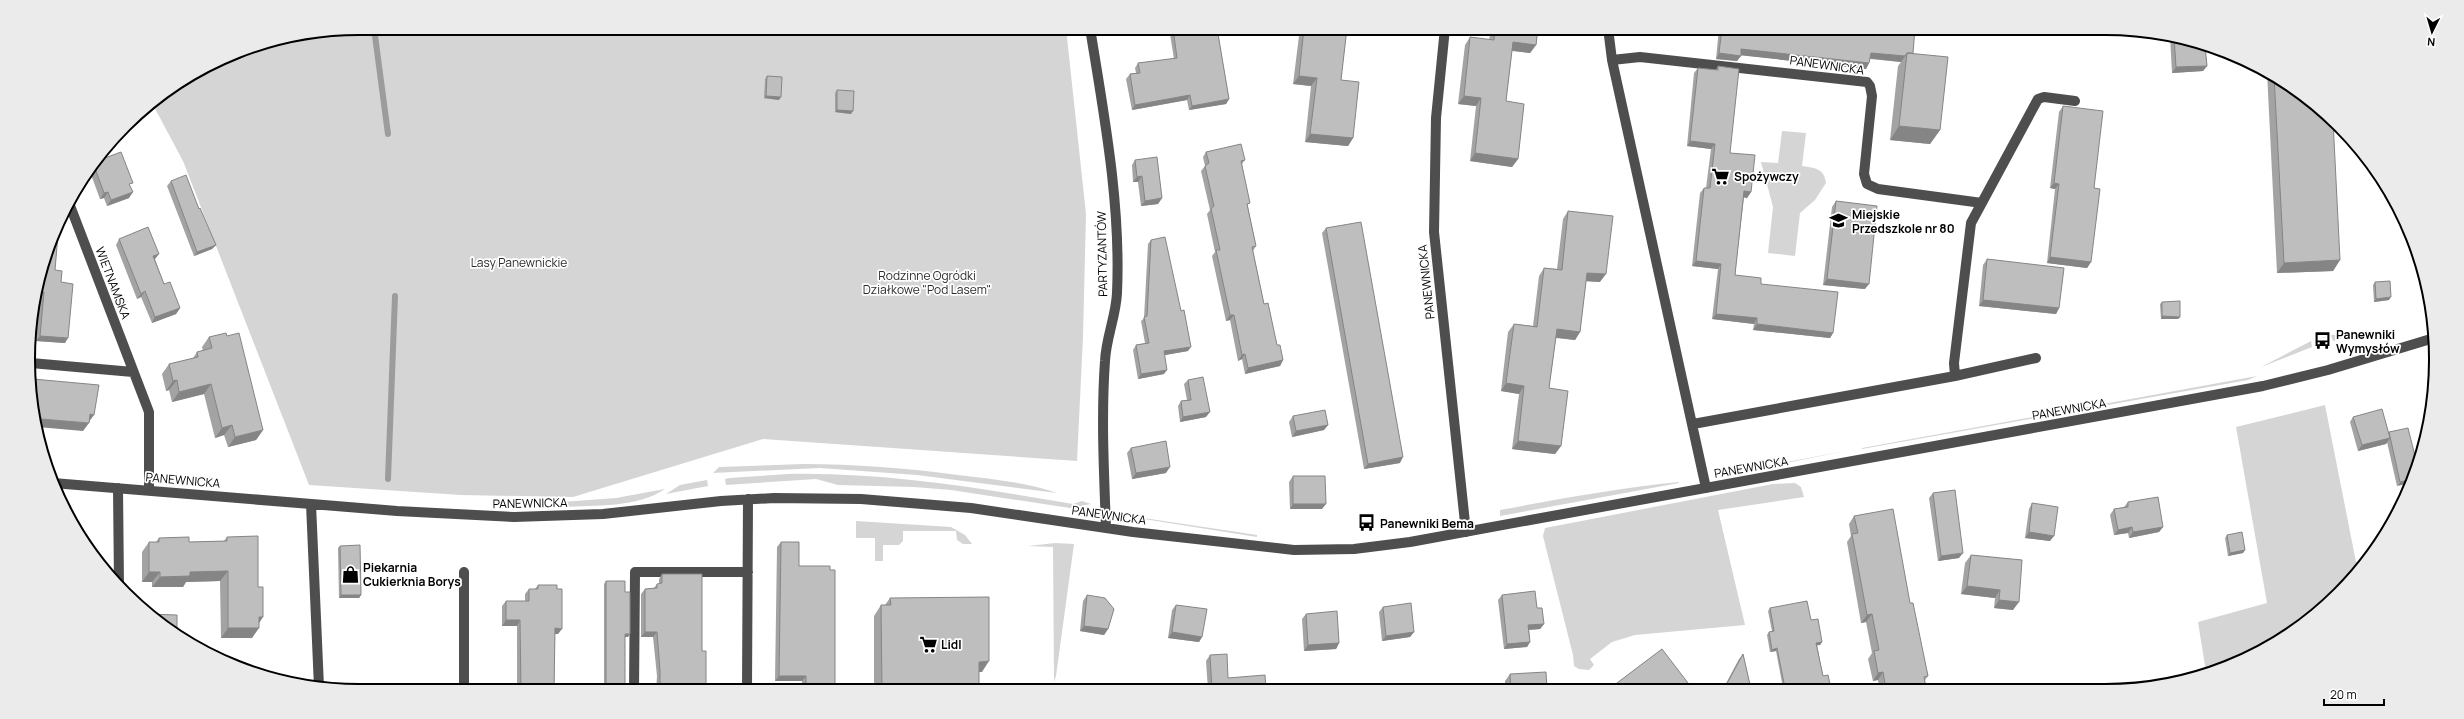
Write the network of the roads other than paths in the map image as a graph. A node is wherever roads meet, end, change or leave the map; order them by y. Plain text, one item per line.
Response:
1 (1091, 35) edge
2 (1444, 35) edge
3 (1609, 35) edge
4 (1612, 60) junction
5 (2075, 101) dead end
6 (1982, 203) junction
7 (72, 209) edge
8 (2428, 340) edge
9 (2036, 358) dead end
10 (35, 363) edge
11 (133, 372) junction
12 (1955, 376) junction
13 (1692, 424) junction
14 (60, 483) edge
15 (118, 488) junction
16 (1706, 488) junction
17 (149, 490) junction
18 (748, 499) junction
19 (311, 504) junction
20 (1106, 528) junction
21 (1466, 532) junction
22 (464, 572) dead end
23 (748, 572) junction
24 (119, 576) edge
25 (319, 681) edge
26 (464, 684) edge
27 (634, 684) edge
28 (747, 684) edge

1 - 20 street, PARTYZANTÓW
2 - 21 street, PANEWNICKA
3 - 4 street, PANEWNICKA
4 - 6 street, PANEWNICKA
4 - 13 street, PANEWNICKA
5 - 6 street
6 - 12 street
7 - 11 street, WIETNAMSKA
8 - 16 street, PANEWNICKA
9 - 12 street
10 - 11 street
11 - 17 street, WIETNAMSKA
12 - 13 street
13 - 16 street, PANEWNICKA
14 - 15 street, PANEWNICKA
15 - 17 street, PANEWNICKA
15 - 24 street
16 - 21 street, PANEWNICKA
17 - 19 street, PANEWNICKA
18 - 19 street, PANEWNICKA
18 - 20 street, PANEWNICKA
18 - 23 street
19 - 25 street
20 - 21 street, PANEWNICKA
22 - 26 street
23 - 27 street
23 - 28 street

